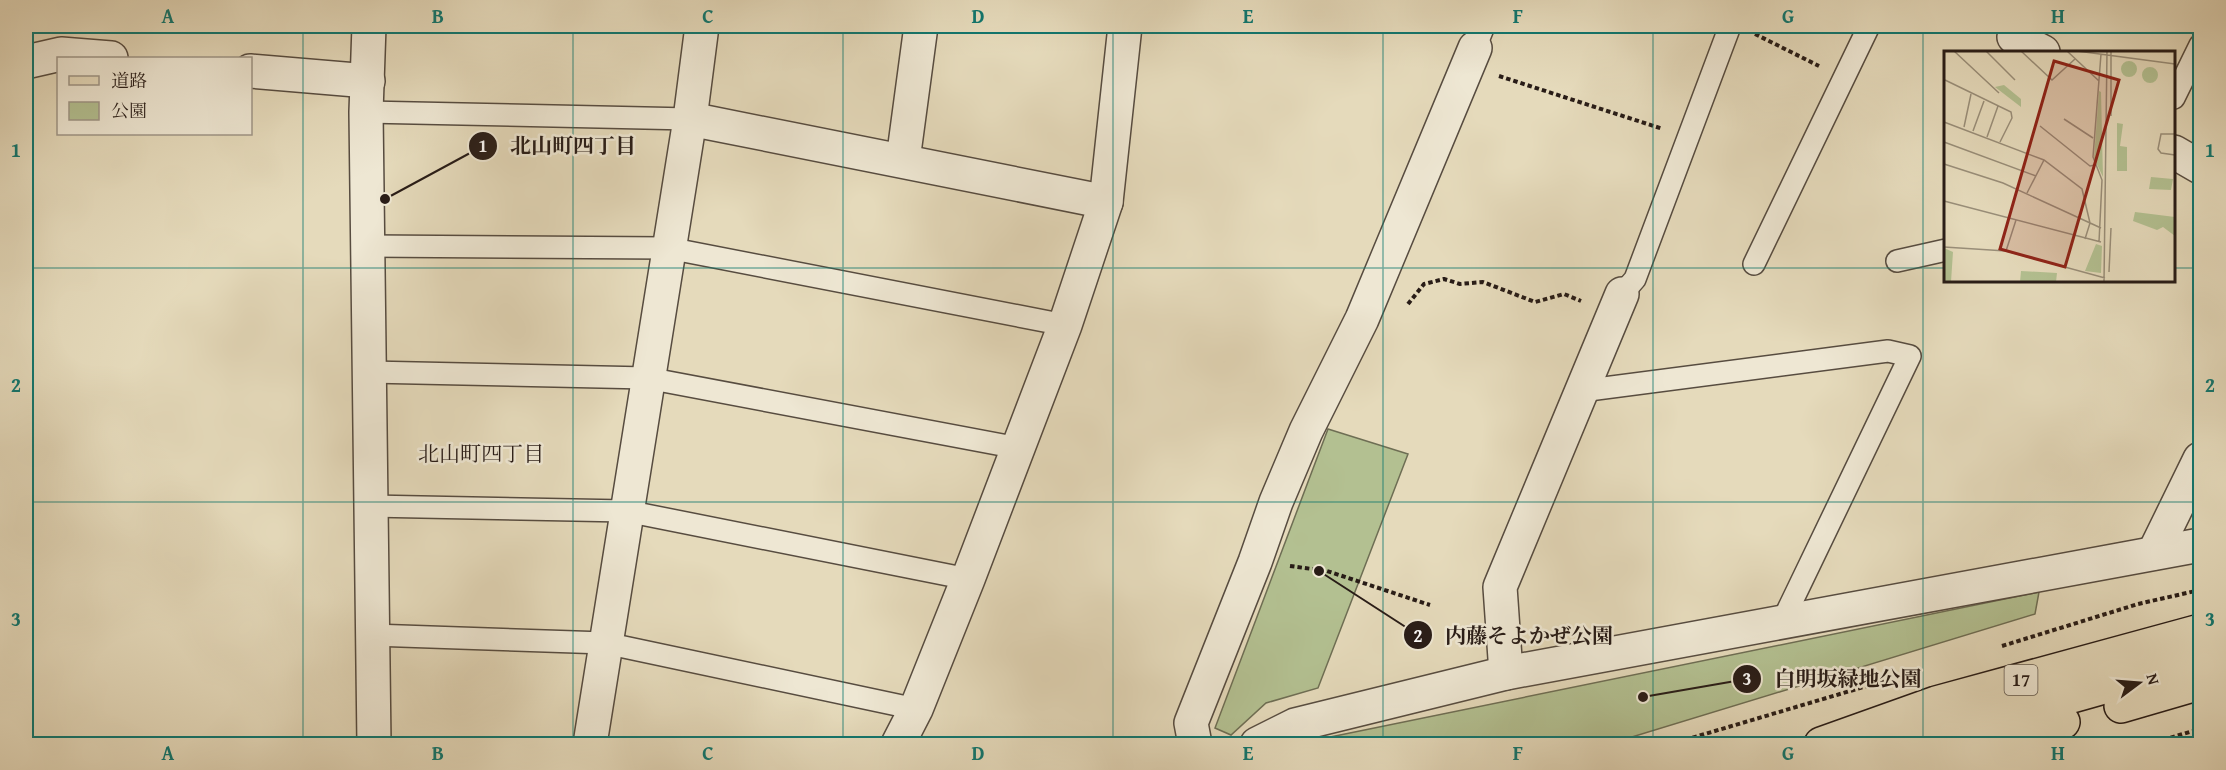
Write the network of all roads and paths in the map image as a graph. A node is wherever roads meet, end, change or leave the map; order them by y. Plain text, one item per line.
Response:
1 (369, 26) edge
2 (702, 26) edge
3 (921, 26) edge
4 (1125, 26) edge
5 (1869, 26) edge
6 (2020, 26) edge
7 (1739, 28) edge
8 (2200, 45) edge
9 (1476, 46) edge
10 (2041, 51) edge
11 (98, 57) edge
12 (26, 62) edge
13 (252, 71) edge
14 (1843, 78) junction
15 (2175, 96) edge
16 (367, 97) junction
17 (690, 119) junction
18 (1686, 137) junction
19 (2175, 153) edge
20 (903, 160) junction
21 (2200, 166) edge
22 (1106, 202) junction
23 (368, 246) junction
24 (668, 248) junction
25 (1944, 250) edge
26 (1898, 261) dead end
27 (1754, 264) dead end
28 (1617, 304) junction
29 (1362, 319) junction
30 (1065, 325) junction
31 (369, 372) junction
32 (647, 378) junction
33 (1581, 391) junction
34 (1018, 448) junction
35 (2200, 459) edge
36 (370, 506) junction
37 (626, 511) junction
38 (2200, 545) edge
39 (2154, 553) junction
40 (1255, 562) junction
41 (968, 579) junction
42 (1430, 605) dead end
43 (1782, 622) junction
44 (2200, 631) edge
45 (372, 635) junction
46 (605, 643) junction
47 (2200, 658) edge
48 (1506, 674) junction
49 (2200, 683) edge
50 (916, 709) junction
51 (2200, 729) edge
52 (1833, 741) edge
53 (374, 744) edge
54 (590, 744) edge
55 (898, 744) edge
56 (1195, 744) edge
57 (1257, 744) edge
58 (1985, 744) edge
59 (2149, 744) edge

1 - 16 street
2 - 17 street
3 - 20 street
4 - 22 street
5 - 14 lane
6 - 10 street
7 - 14 path
7 - 18 lane
8 - 15 lane
9 - 18 path
9 - 29 street
11 - 12 street
13 - 16 street
14 - 27 lane
16 - 17 lane
16 - 23 street
17 - 20 street
17 - 24 street
18 - 28 lane
19 - 21 street
20 - 22 street
22 - 30 street
23 - 24 lane
23 - 31 street
24 - 30 lane
24 - 32 street
25 - 26 lane
28 - 29 path
28 - 33 street
29 - 40 street
30 - 34 street
31 - 32 lane
31 - 36 street
32 - 34 lane
32 - 37 street
33 - 43 lane
33 - 48 street
34 - 41 street
35 - 39 street
36 - 37 lane
36 - 45 street
37 - 41 lane
37 - 46 street
38 - 39 street
39 - 43 street
40 - 42 path
40 - 56 street
41 - 50 street
43 - 48 street
44 - 52 main road, 17
45 - 46 lane
45 - 53 street
46 - 50 lane
46 - 54 street
47 - 52 main road, 17
48 - 57 street
49 - 58 main road
50 - 55 street
51 - 59 path

